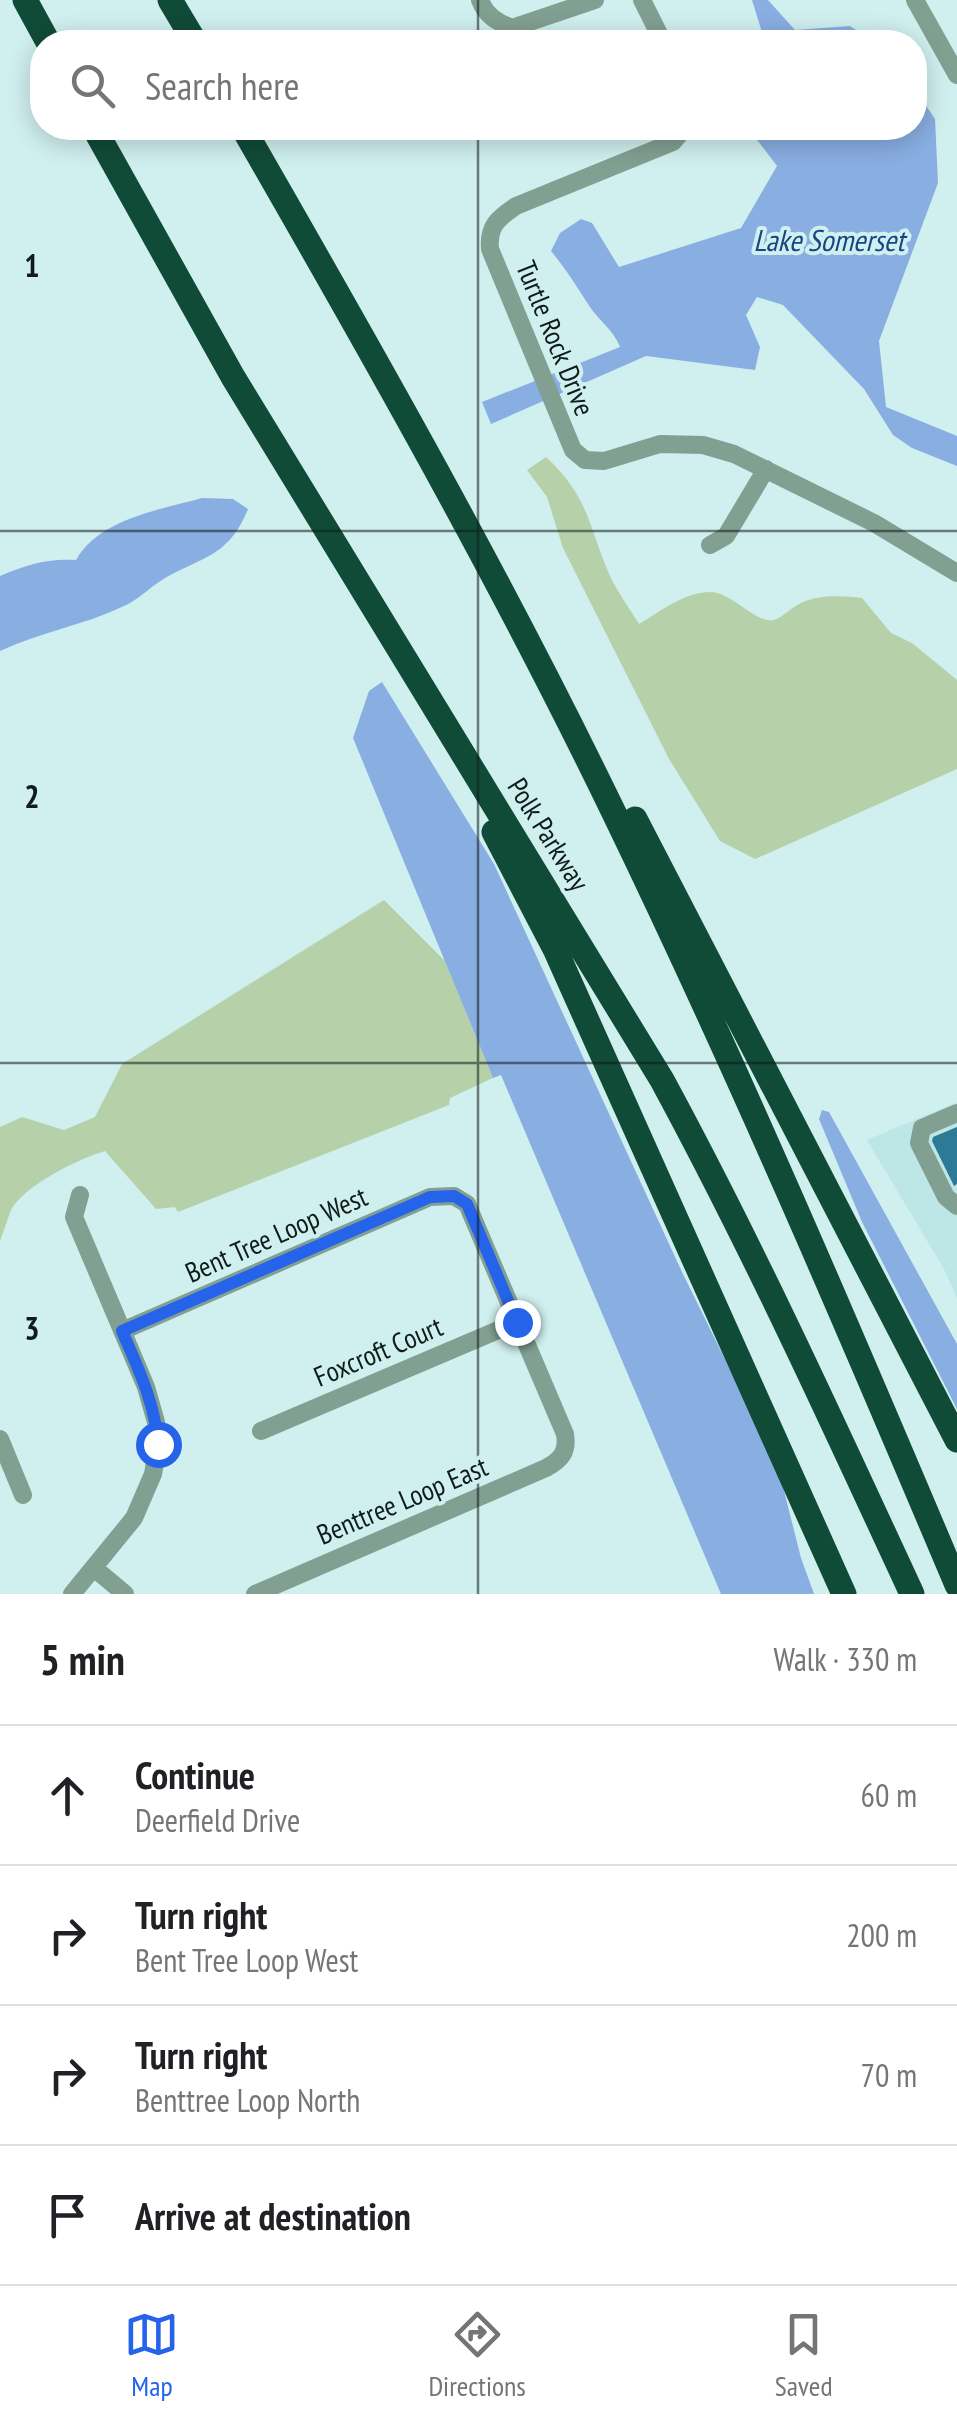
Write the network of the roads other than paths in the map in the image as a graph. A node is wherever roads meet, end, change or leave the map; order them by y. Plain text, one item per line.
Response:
1 (25, 0) edge
2 (170, 0) edge
3 (480, 0) edge
4 (595, 0) edge
5 (642, 0) edge
6 (915, 0) edge
7 (41, 30) edge
8 (188, 30) edge
9 (657, 30) edge
10 (957, 75) edge
11 (101, 140) edge
12 (250, 140) edge
13 (676, 140) edge
14 (766, 469) junction
15 (456, 505) junction
16 (710, 545) dead end
17 (957, 574) edge
18 (356, 578) junction
19 (957, 1113) edge
20 (80, 1195) dead end
21 (957, 1206) edge
22 (517, 1322) junction
23 (122, 1331) junction
24 (261, 1431) dead end
25 (0, 1439) edge
26 (957, 1440) edge
27 (22, 1494) dead end
28 (94, 1568) junction
29 (957, 1585) edge
30 (72, 1594) edge
31 (125, 1594) edge
32 (255, 1594) edge
33 (844, 1594) edge
34 (912, 1594) edge

1 - 7 highway
2 - 8 highway
3 - 4 street
5 - 9 street
6 - 10 street
11 - 18 highway, Polk Parkway
12 - 15 highway
13 - 14 street, Turtle Rock Drive
14 - 16 street
14 - 17 street, Turtle Rock Drive
15 - 26 highway
15 - 29 highway
18 - 33 highway
18 - 34 highway, Polk Parkway
19 - 21 street
20 - 23 street
22 - 23 street, Bent Tree Loop West
22 - 24 street, Foxcroft Court
22 - 32 street, Benttree Loop East
23 - 28 street
25 - 27 street
28 - 30 street
28 - 31 street

